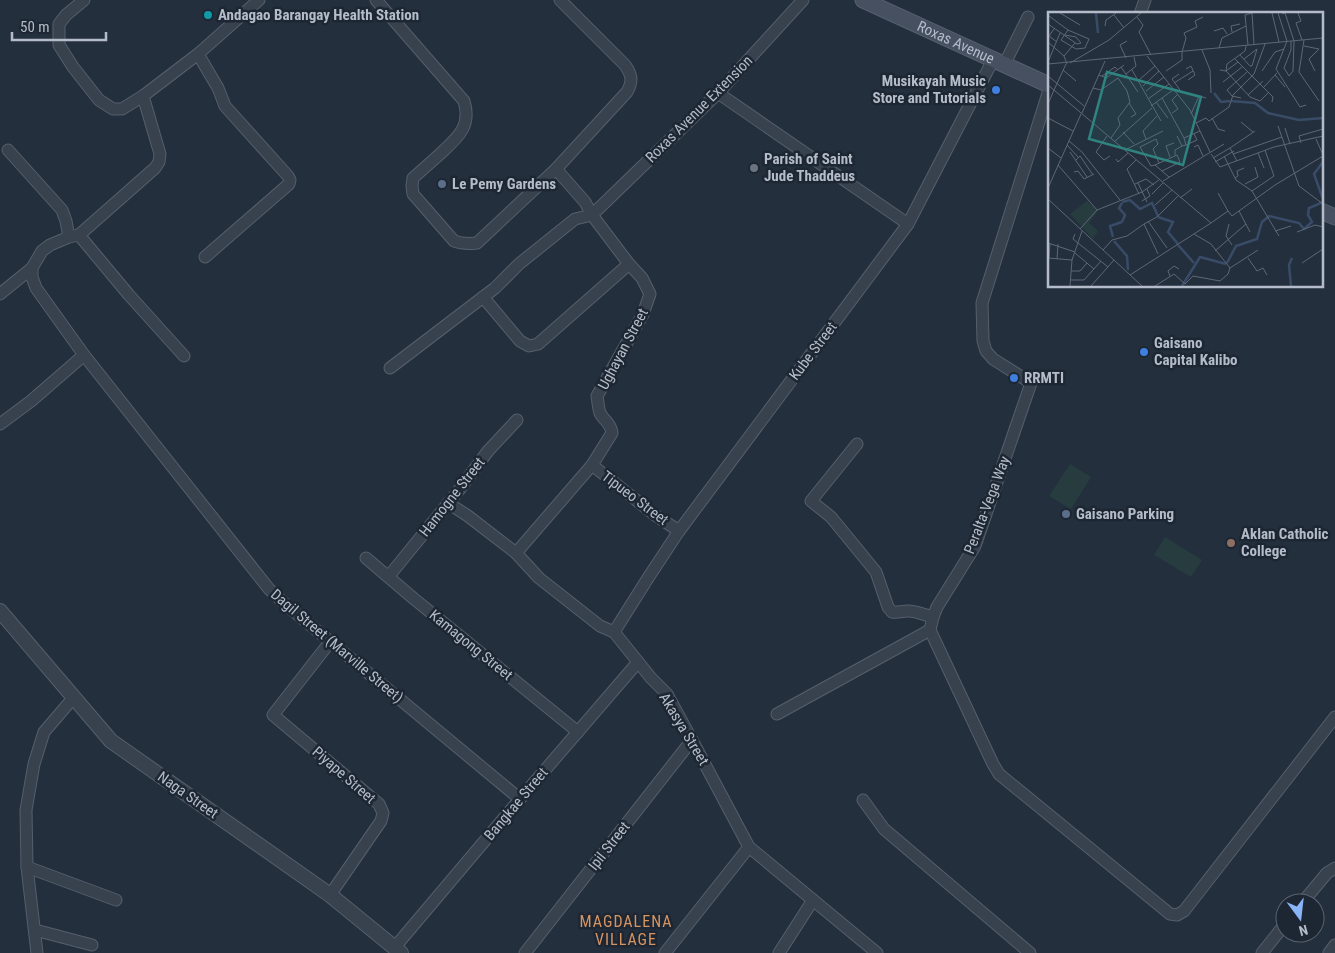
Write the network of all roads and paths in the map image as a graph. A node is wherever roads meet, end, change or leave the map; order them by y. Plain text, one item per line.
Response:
1 (84, 0) edge
2 (259, 0) edge
3 (376, 0) edge
4 (560, 0) edge
5 (804, 0) edge
6 (863, 0) edge
7 (1145, 0) edge
8 (1141, 12) edge
9 (1028, 17) dead end
10 (198, 54) junction
11 (998, 62) junction
12 (1048, 85) edge
13 (718, 93) junction
14 (1048, 93) edge
15 (143, 96) junction
16 (8, 150) dead end
17 (556, 169) junction
18 (1322, 211) edge
19 (592, 215) junction
20 (1335, 217) edge
21 (908, 224) junction
22 (74, 236) junction
23 (206, 257) dead end
24 (629, 264) junction
25 (32, 268) junction
26 (0, 294) edge
27 (484, 297) junction
28 (84, 355) junction
29 (184, 356) dead end
30 (390, 368) dead end
31 (517, 420) dead end
32 (0, 424) edge
33 (857, 444) dead end
34 (592, 465) junction
35 (448, 503) junction
36 (679, 531) junction
37 (516, 553) junction
38 (366, 558) dead end
39 (389, 576) junction
40 (0, 611) edge
41 (933, 617) junction
42 (930, 630) junction
43 (614, 632) junction
44 (330, 642) junction
45 (638, 662) junction
46 (74, 697) junction
47 (777, 714) dead end
48 (1335, 717) edge
49 (578, 732) junction
50 (692, 740) junction
51 (520, 799) junction
52 (863, 800) dead end
53 (749, 847) junction
54 (27, 866) junction
55 (1335, 868) edge
56 (1310, 893) edge
57 (330, 895) junction
58 (116, 900) dead end
59 (814, 900) junction
60 (35, 930) junction
61 (1275, 937) edge
62 (92, 945) dead end
63 (1335, 945) edge
64 (398, 950) edge
65 (37, 953) edge
66 (525, 953) edge
67 (665, 953) edge
68 (779, 953) edge
69 (877, 953) edge
70 (1030, 953) edge
71 (1262, 953) edge
72 (1329, 953) edge

1 - 15 street
2 - 10 street
3 - 17 street
4 - 17 street
5 - 13 street, Roxas Avenue Extension
6 - 11 main road, Roxas Avenue
7 - 8 street
9 - 11 street, Kube Street
10 - 15 street
10 - 23 street
11 - 12 main road, Roxas Avenue
11 - 21 street, Kube Street
13 - 19 street, Roxas Avenue Extension
13 - 21 street
14 - 41 street, Peralta-Vega Way
15 - 22 street
16 - 22 street
17 - 19 street, Ughayan Street
18 - 20 main road
19 - 24 street, Ughayan Street
19 - 27 street
21 - 36 street, Kube Street
22 - 25 street
22 - 29 street
24 - 27 street
24 - 34 street, Ughayan Street
25 - 26 street
25 - 28 street, Dagil Street (Marville Street)
27 - 30 street
28 - 32 street
28 - 44 street, Dagil Street (Marville Street)
31 - 35 street, Hamogne Street
33 - 41 street
34 - 36 street, Tipueo Street
34 - 37 street, Ughayan Street
35 - 37 street, Akasya Street
35 - 39 street, Hamogne Street
36 - 43 street, Kube Street
37 - 43 street, Akasya Street
38 - 39 street, Kamagong Street
39 - 49 street, Kamagong Street
40 - 46 street, Naga Street
41 - 42 street, Peralta-Vega Way
42 - 47 street
42 - 48 street
43 - 45 street, Akasya Street
44 - 51 street, Dagil Street (Marville Street)
44 - 57 street, Piyape Street
45 - 49 street, Bangkae Street
45 - 50 street, Akasya Street
46 - 54 street
46 - 57 street, Naga Street
49 - 51 street, Bangkae Street
50 - 53 street, Akasya Street
50 - 66 street, Ipil Street
51 - 64 street, Bangkae Street
52 - 70 street
53 - 59 street, Akasya Street
53 - 67 street
54 - 58 street
54 - 60 street
55 - 56 street
57 - 64 street, Naga Street
59 - 68 street
59 - 69 street, Akasya Street
60 - 62 street
60 - 65 street
61 - 71 street
63 - 72 street

